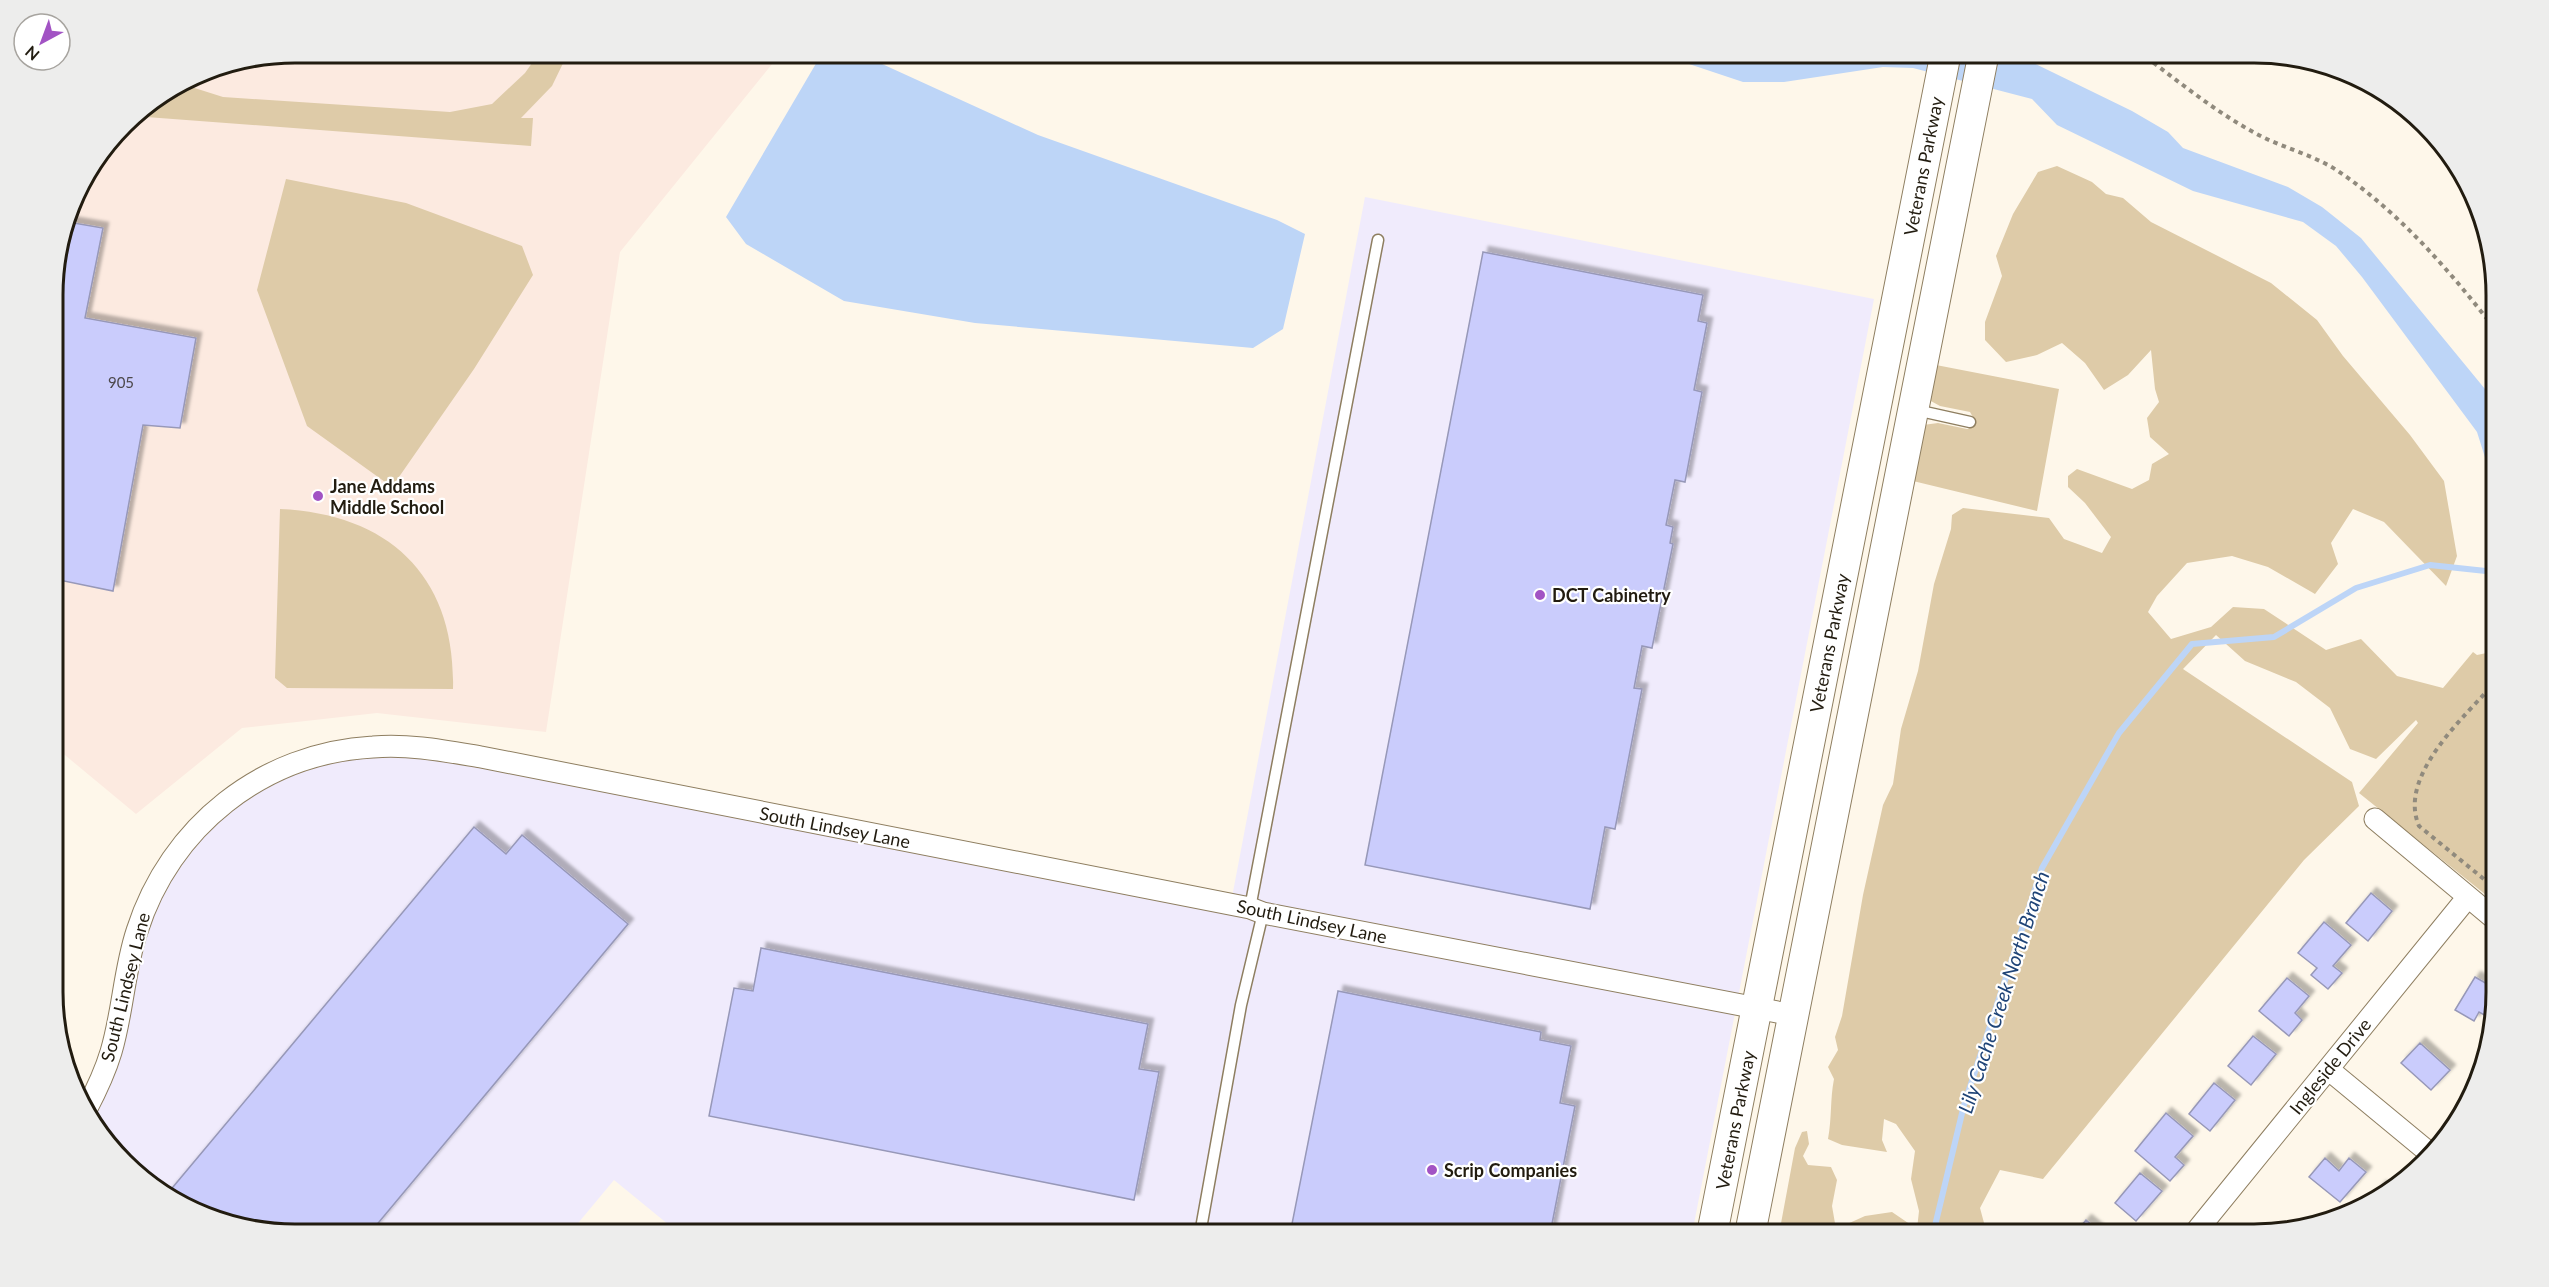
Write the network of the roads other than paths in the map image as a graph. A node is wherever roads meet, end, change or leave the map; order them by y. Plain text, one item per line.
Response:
1 (1944, 63) edge
2 (1982, 63) edge
3 (1378, 240) dead end
4 (1912, 410) junction
5 (1970, 422) dead end
6 (2375, 819) dead end
7 (2467, 898) junction
8 (1256, 911) junction
9 (2486, 912) edge
10 (1757, 1008) junction
11 (1793, 1015) junction
12 (2328, 1069) junction
13 (91, 1101) edge
14 (2425, 1149) edge
15 (1202, 1224) edge
16 (1714, 1224) edge
17 (1752, 1224) edge
18 (2202, 1224) edge

1 - 10 main road, Veterans Parkway
2 - 4 main road, Veterans Parkway
3 - 8 lane
4 - 5 lane
4 - 11 main road, Veterans Parkway
6 - 7 street
7 - 9 street
7 - 12 street, Ingleside Drive
8 - 10 street, South Lindsey Lane
8 - 13 street, South Lindsey Lane
8 - 15 lane
10 - 11 street, South Lindsey Lane
10 - 16 main road, Veterans Parkway
11 - 17 main road, Veterans Parkway
12 - 14 street
12 - 18 street, Ingleside Drive

